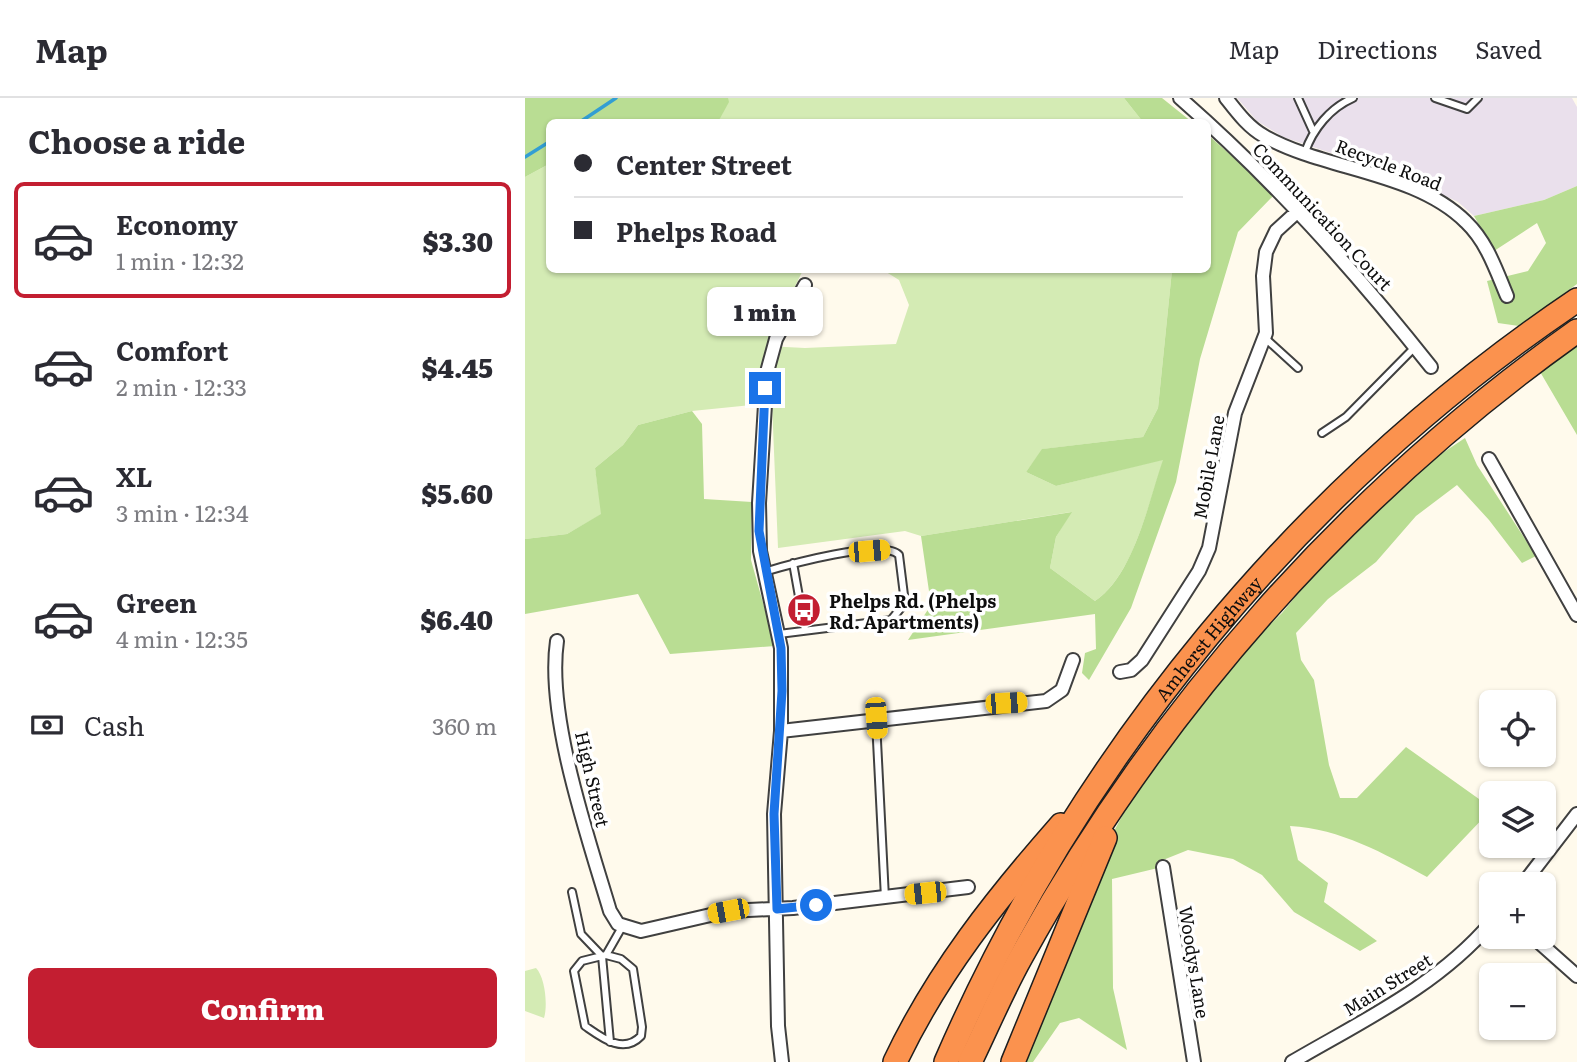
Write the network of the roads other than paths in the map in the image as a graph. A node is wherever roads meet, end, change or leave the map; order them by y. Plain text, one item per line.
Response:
1 (1180, 98) edge
2 (1226, 98) edge
3 (1298, 98) edge
4 (1353, 98) edge
5 (1435, 98) edge
6 (1478, 98) edge
7 (1202, 119) edge
8 (1211, 127) edge
9 (1313, 131) junction
10 (1305, 152) junction
11 (1299, 210) junction
12 (805, 285) dead end
13 (1507, 296) dead end
14 (1577, 297) edge
15 (1577, 331) edge
16 (1265, 338) junction
17 (1415, 347) junction
18 (1431, 367) dead end
19 (1299, 368) dead end
20 (1322, 433) dead end
21 (1489, 459) dead end
22 (793, 563) junction
23 (764, 572) junction
24 (1577, 615) edge
25 (805, 630) junction
26 (779, 634) junction
27 (557, 641) dead end
28 (1073, 660) dead end
29 (1120, 672) dead end
30 (876, 718) junction
31 (781, 731) junction
32 (1150, 755) junction
33 (1115, 756) junction
34 (1577, 814) edge
35 (1163, 867) dead end
36 (1532, 872) edge
37 (968, 887) dead end
38 (572, 892) dead end
39 (884, 898) junction
40 (777, 909) junction
41 (618, 924) junction
42 (1479, 936) edge
43 (1547, 949) edge
44 (604, 956) junction
45 (1577, 976) edge
46 (610, 1042) junction
47 (782, 1062) edge
48 (895, 1062) edge
49 (946, 1062) edge
50 (970, 1062) edge
51 (1013, 1062) edge
52 (1193, 1062) edge
53 (1292, 1062) edge

1 - 7 street, Communication Court
2 - 10 street, Recycle Road
3 - 9 lane
4 - 9 lane
5 - 6 lane
8 - 11 street, Communication Court
9 - 10 lane
10 - 13 street, Recycle Road
11 - 16 street, Mobile Lane
11 - 17 street, Communication Court
12 - 23 street
14 - 33 highway, Amherst Highway
15 - 32 highway, Amherst Highway
16 - 19 lane
16 - 29 street, Mobile Lane
17 - 18 street, Communication Court
17 - 20 lane
21 - 24 street
22 - 23 lane
22 - 25 lane
22 - 25 lane
23 - 26 street
25 - 26 lane
26 - 31 street
27 - 41 street, High Street
28 - 30 street
30 - 31 street
30 - 39 lane
31 - 40 street
32 - 50 highway, Amherst Highway
32 - 51 highway
33 - 48 highway
33 - 49 highway, Amherst Highway
34 - 36 street
35 - 52 street, Woodys Lane
37 - 39 street
38 - 44 lane
39 - 40 street
40 - 41 street
40 - 47 street
41 - 44 lane
42 - 53 street, Main Street
43 - 45 street
44 - 46 lane
44 - 46 lane
44 - 46 lane

